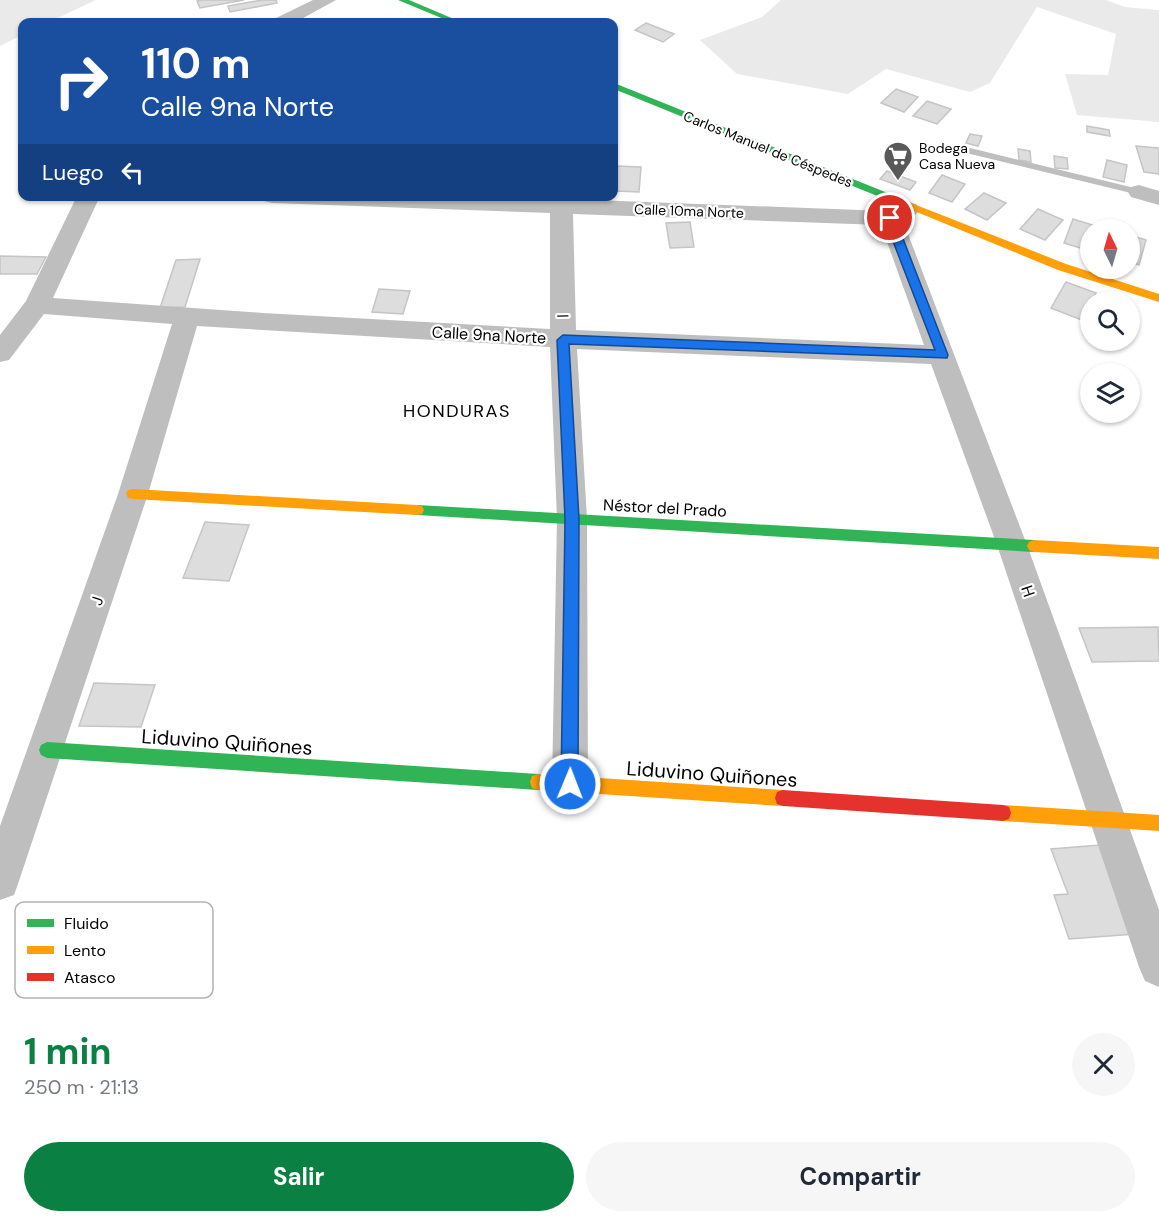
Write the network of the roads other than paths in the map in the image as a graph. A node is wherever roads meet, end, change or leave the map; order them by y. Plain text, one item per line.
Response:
1 (327, 0) edge
2 (402, 0) edge
3 (291, 18) edge
4 (447, 18) edge
5 (618, 88) edge
6 (966, 150) dead end
7 (1149, 195) edge
8 (87, 201) edge
9 (416, 201) edge
10 (561, 206) junction
11 (900, 213) junction
12 (1159, 298) edge
13 (37, 305) junction
14 (187, 318) junction
15 (563, 340) junction
16 (0, 353) edge
17 (942, 355) junction
18 (132, 494) junction
19 (572, 519) junction
20 (1012, 544) junction
21 (1159, 553) edge
22 (47, 750) junction
23 (570, 784) junction
24 (1109, 819) junction
25 (1159, 823) edge
26 (0, 881) edge
27 (1159, 967) edge

1 - 3 street
2 - 4 street
5 - 11 street, Carlos Manuel de Céspedes
6 - 7 lane
8 - 13 street
9 - 10 street, Calle 10ma Norte
10 - 11 street, Calle 10ma Norte
10 - 15 street, I
11 - 12 street, Carlos Manuel de Céspedes
11 - 17 street, H
13 - 14 street, Calle 9na Norte
13 - 16 street
14 - 15 street, Calle 9na Norte
14 - 18 street, J
15 - 17 street, Calle 9na Norte
15 - 19 street, I
17 - 20 street, H
18 - 19 street, Néstor del Prado
18 - 22 street, J
19 - 20 street, Néstor del Prado
19 - 23 street, I
20 - 21 street, Néstor del Prado
20 - 24 street, H
22 - 23 street, Liduvino Quiñones
22 - 26 street, J
23 - 24 street, Liduvino Quiñones
24 - 25 street, Liduvino Quiñones
24 - 27 street, H

